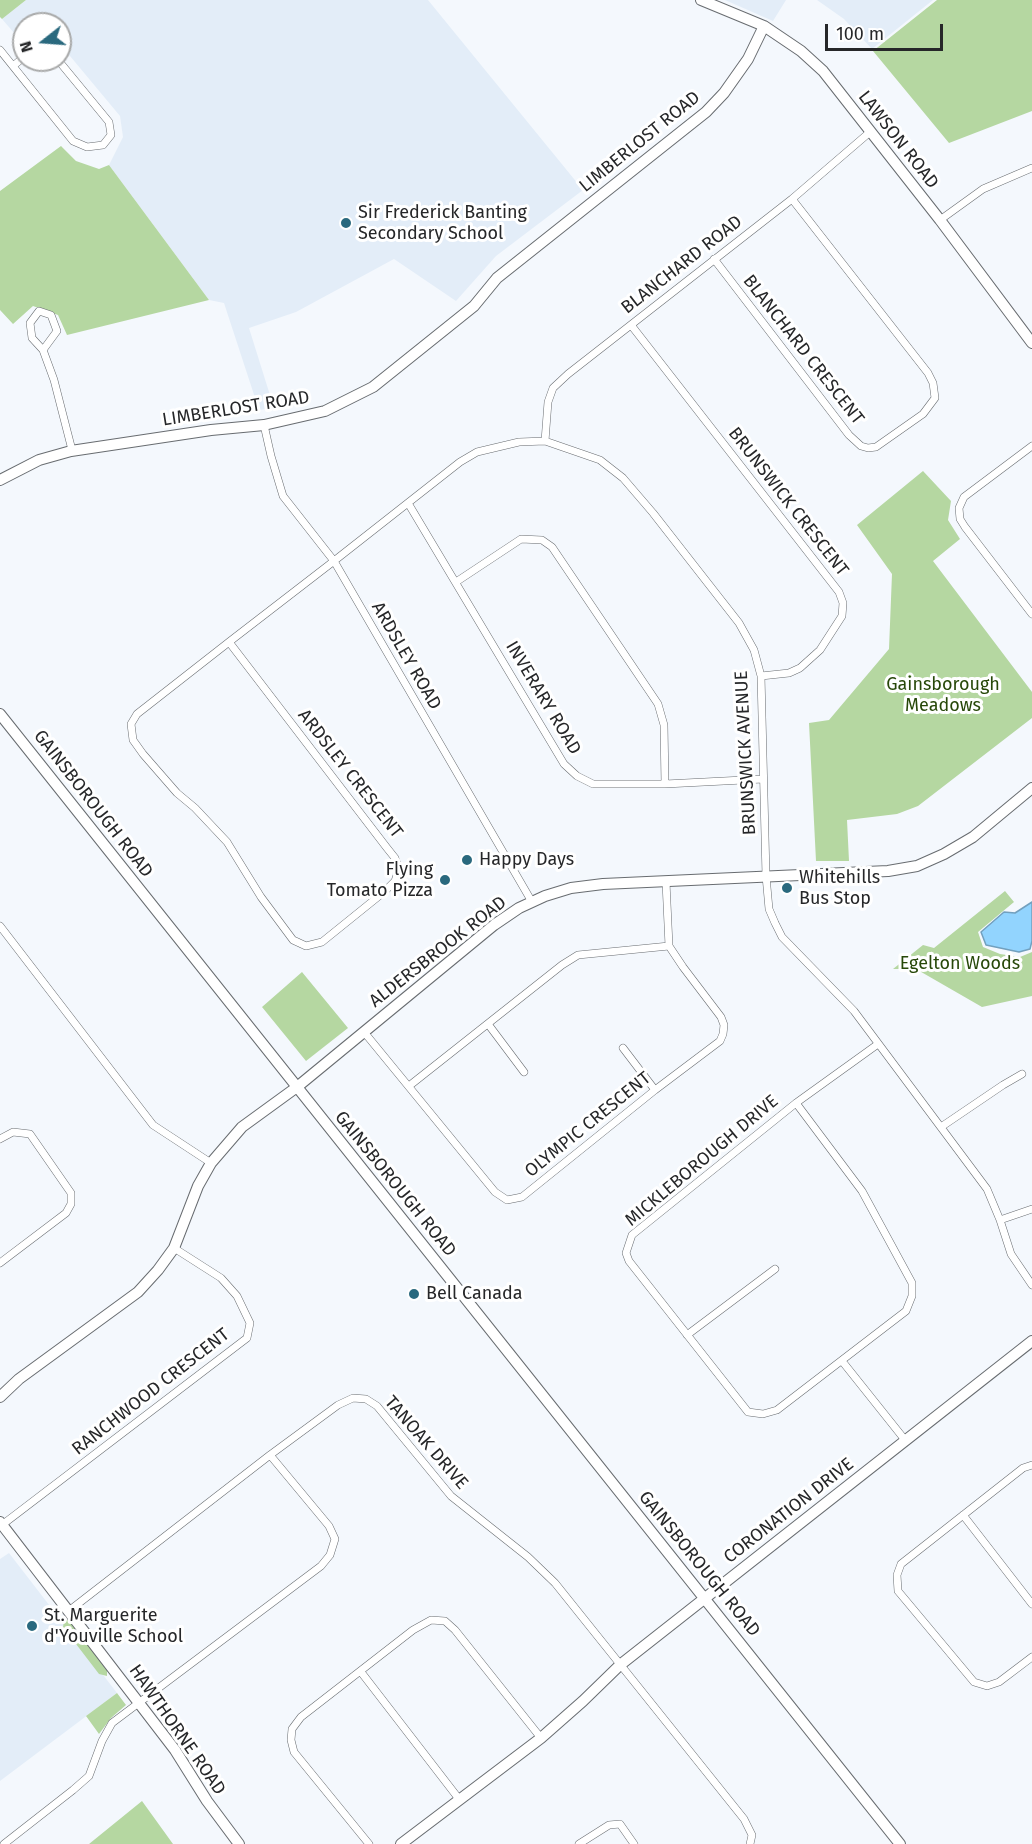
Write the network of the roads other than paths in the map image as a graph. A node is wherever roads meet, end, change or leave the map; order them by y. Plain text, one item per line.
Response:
1 (702, 0) edge
2 (764, 26) junction
3 (0, 50) edge
4 (12, 65) edge
5 (18, 72) edge
6 (68, 72) edge
7 (870, 132) junction
8 (1032, 168) edge
9 (792, 199) junction
10 (940, 220) junction
11 (714, 259) junction
12 (631, 325) junction
13 (1032, 343) edge
14 (43, 350) junction
15 (264, 424) junction
16 (545, 441) junction
17 (1032, 446) edge
18 (72, 450) junction
19 (0, 480) edge
20 (408, 503) junction
21 (334, 561) junction
22 (456, 582) junction
23 (1032, 614) edge
24 (229, 642) junction
25 (761, 676) junction
26 (0, 714) edge
27 (763, 779) junction
28 (665, 783) junction
29 (1032, 788) edge
30 (766, 876) junction
31 (666, 882) junction
32 (532, 902) junction
33 (0, 926) edge
34 (669, 946) junction
35 (488, 1024) junction
36 (364, 1032) junction
37 (878, 1044) junction
38 (623, 1048) dead end
39 (524, 1072) dead end
40 (1022, 1074) dead end
41 (409, 1086) junction
42 (297, 1087) junction
43 (655, 1090) junction
44 (796, 1102) junction
45 (941, 1127) junction
46 (0, 1139) edge
47 (211, 1163) junction
48 (1032, 1209) edge
49 (1000, 1220) junction
50 (174, 1248) junction
51 (0, 1263) edge
52 (775, 1269) dead end
53 (1032, 1285) edge
54 (687, 1335) junction
55 (1032, 1341) edge
56 (842, 1361) junction
57 (0, 1397) edge
58 (905, 1440) junction
59 (270, 1455) junction
60 (1032, 1465) edge
61 (963, 1515) junction
62 (1, 1524) edge
63 (705, 1598) junction
64 (1032, 1604) edge
65 (70, 1610) junction
66 (1032, 1658) edge
67 (620, 1665) junction
68 (361, 1672) junction
69 (139, 1702) junction
70 (540, 1738) junction
71 (459, 1799) junction
72 (4, 1844) edge
73 (239, 1844) edge
74 (369, 1844) edge
75 (401, 1844) edge
76 (579, 1844) edge
77 (634, 1844) edge
78 (750, 1844) edge
79 (900, 1844) edge

1 - 2 street, LAWSON ROAD
2 - 7 street, LAWSON ROAD
2 - 15 street, LIMBERLOST ROAD
3 - 4 street
5 - 6 street
7 - 9 street, BLANCHARD ROAD
7 - 10 street, LAWSON ROAD
8 - 10 street
9 - 11 street, BLANCHARD ROAD
9 - 11 street, BLANCHARD CRESCENT
10 - 13 street, LAWSON ROAD
11 - 12 street, BLANCHARD ROAD
12 - 16 street, BLANCHARD ROAD
12 - 25 street, BRUNSWICK CRESCENT
14 - 14 street
14 - 18 street
15 - 18 street, LIMBERLOST ROAD
15 - 21 street, ARDSLEY ROAD
16 - 20 street, BRUNSWICK AVENUE
16 - 25 street, BRUNSWICK AVENUE
17 - 23 street
18 - 19 street, LIMBERLOST ROAD
20 - 21 street, BRUNSWICK AVENUE
20 - 22 street, INVERARY ROAD
21 - 24 street, ARDSLEY CRESCENT
21 - 32 street, ARDSLEY ROAD
22 - 28 street, INVERARY ROAD
22 - 28 street
24 - 24 street, ARDSLEY CRESCENT
25 - 27 street, BRUNSWICK AVENUE
26 - 42 street, GAINSBOROUGH ROAD
27 - 28 street, INVERARY ROAD
27 - 30 street, BRUNSWICK AVENUE
29 - 30 street, ALDERSBROOK ROAD
30 - 31 street, ALDERSBROOK ROAD
30 - 37 street, BRUNSWICK AVENUE
31 - 32 street, ALDERSBROOK ROAD
31 - 34 street
32 - 36 street, ALDERSBROOK ROAD
33 - 47 street
34 - 35 street
34 - 43 street, OLYMPIC CRESCENT
35 - 39 street
35 - 41 street
36 - 41 street, OLYMPIC CRESCENT
36 - 42 street, ALDERSBROOK ROAD
37 - 44 street, MICKLEBOROUGH DRIVE
37 - 45 street, BRUNSWICK AVENUE
38 - 43 street
40 - 45 street
41 - 43 street, OLYMPIC CRESCENT
42 - 47 street, ALDERSBROOK ROAD
42 - 63 street, GAINSBOROUGH ROAD
44 - 54 street, MICKLEBOROUGH DRIVE
44 - 56 street, MICKLEBOROUGH DRIVE
45 - 49 street, BRUNSWICK AVENUE
46 - 51 street
47 - 50 street, ALDERSBROOK ROAD
48 - 49 street
49 - 53 street, BRUNSWICK AVENUE
50 - 57 street, ALDERSBROOK ROAD
50 - 62 street, RANCHWOOD CRESCENT
52 - 54 street
54 - 56 street, MICKLEBOROUGH DRIVE
55 - 58 street, CORONATION DRIVE
56 - 58 street
58 - 63 street, CORONATION DRIVE
59 - 65 street, TANOAK DRIVE
59 - 67 street, TANOAK DRIVE
59 - 69 street
60 - 61 street
61 - 64 street
61 - 66 street
62 - 65 street, HAWTHORNE ROAD
63 - 67 street, CORONATION DRIVE
63 - 79 street, GAINSBOROUGH ROAD
65 - 69 street, HAWTHORNE ROAD
67 - 70 street, CORONATION DRIVE
67 - 78 street
68 - 70 street
68 - 71 street
68 - 74 street
69 - 72 street
69 - 73 street, HAWTHORNE ROAD
70 - 71 street, CORONATION DRIVE
71 - 75 street, CORONATION DRIVE
76 - 77 street

